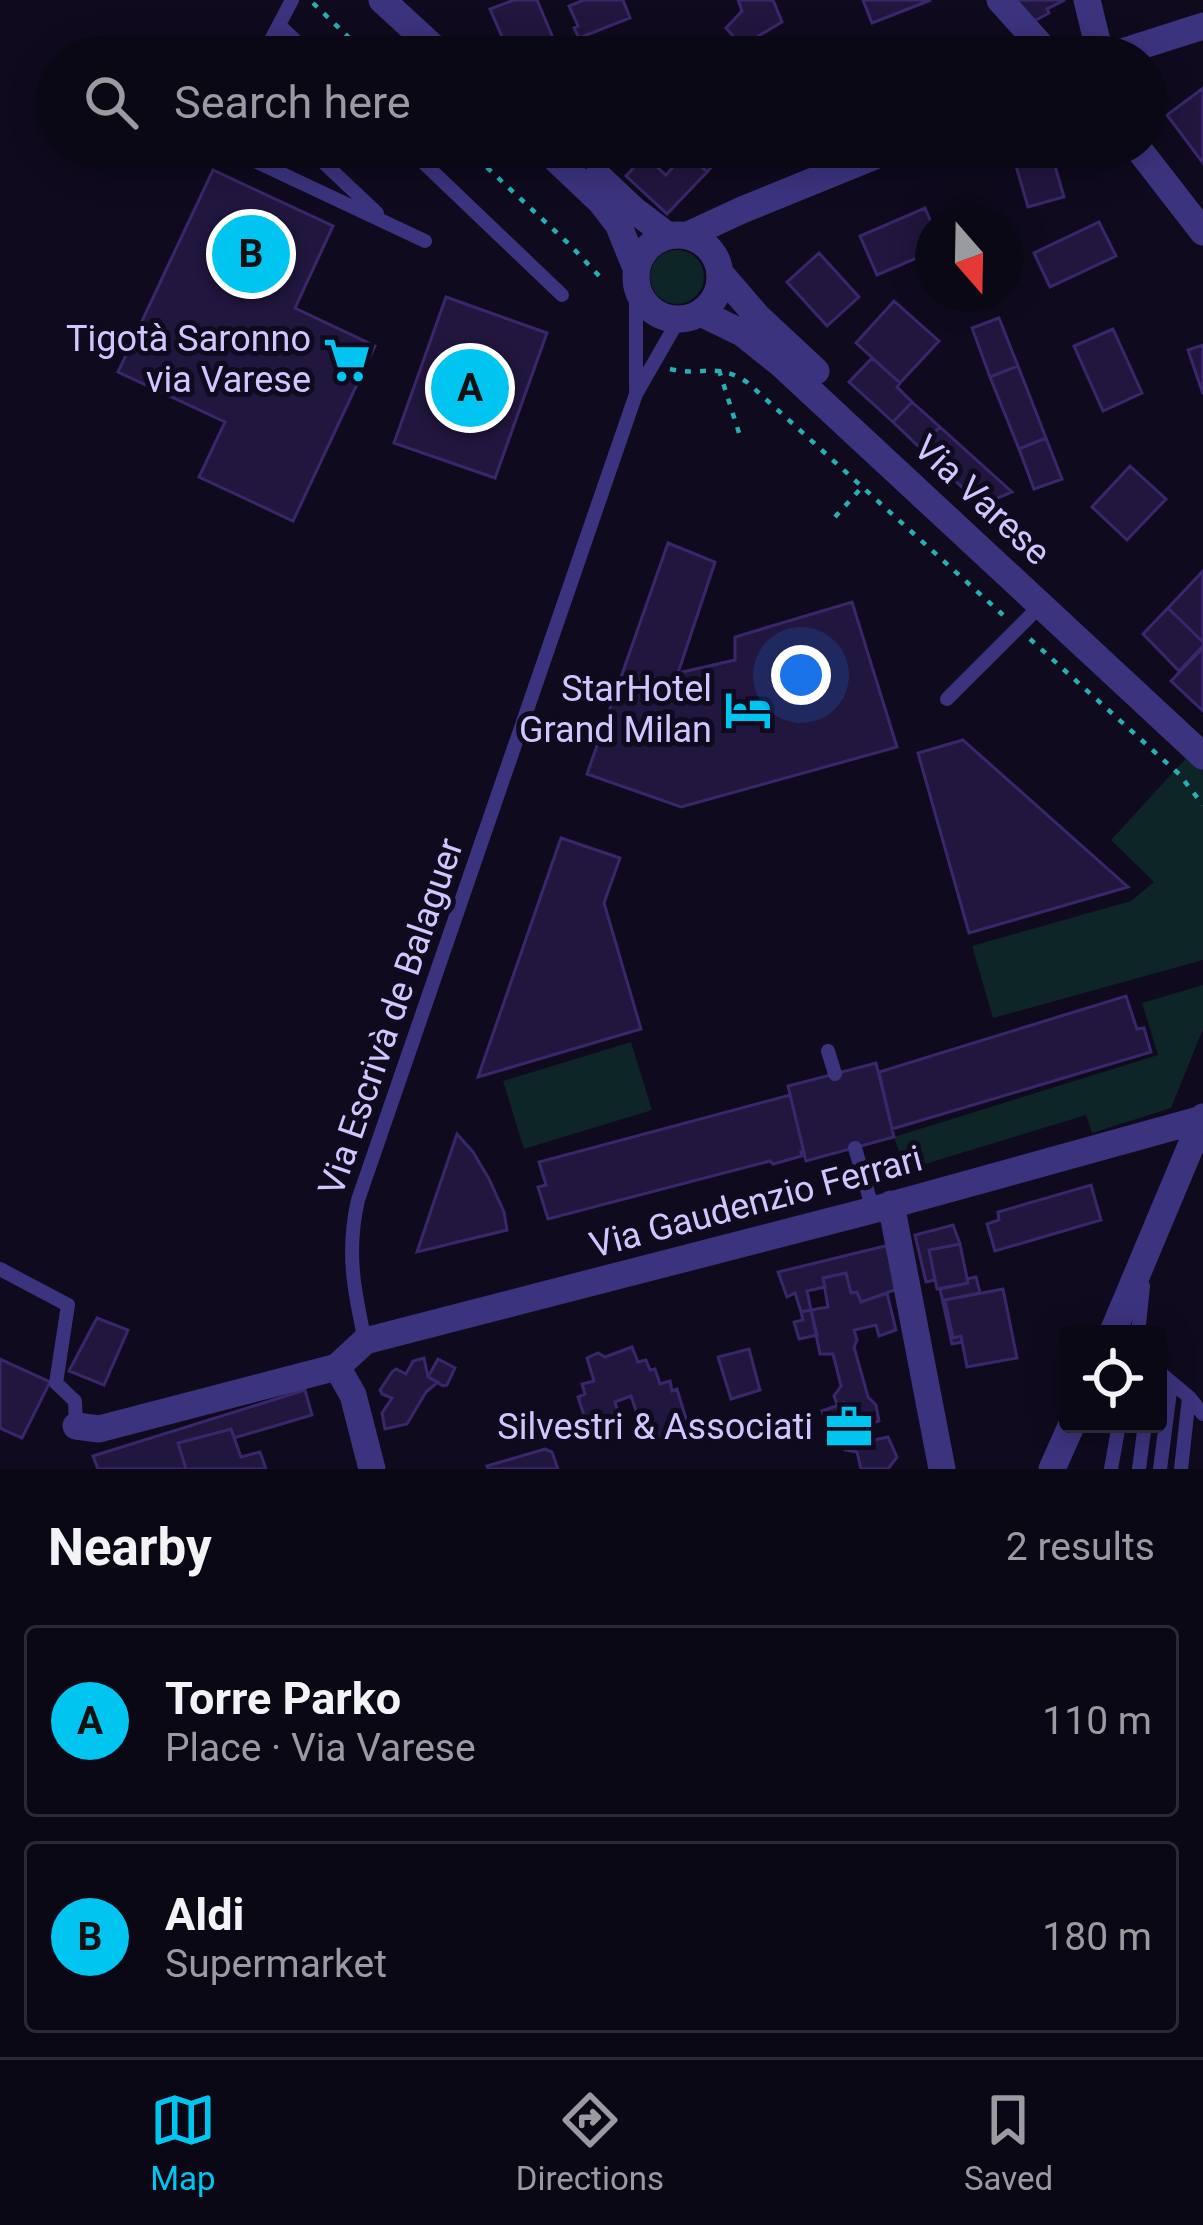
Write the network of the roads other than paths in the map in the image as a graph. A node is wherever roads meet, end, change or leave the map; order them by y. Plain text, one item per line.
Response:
1 (292, 0) edge
2 (382, 0) edge
3 (407, 0) edge
4 (1000, 0) edge
5 (1087, 0) edge
6 (279, 25) junction
7 (1203, 26) edge
8 (273, 36) edge
9 (291, 36) edge
10 (421, 36) edge
11 (446, 36) edge
12 (1032, 36) edge
13 (1098, 36) edge
14 (1167, 37) edge
15 (269, 168) edge
16 (329, 168) edge
17 (429, 168) edge
18 (565, 168) edge
19 (588, 168) edge
20 (845, 168) edge
21 (1153, 168) edge
22 (742, 210) junction
23 (390, 225) junction
24 (1203, 232) edge
25 (678, 235) junction
26 (424, 241) dead end
27 (718, 266) junction
28 (636, 278) junction
29 (562, 295) dead end
30 (690, 316) junction
31 (636, 394) junction
32 (1042, 604) junction
33 (947, 699) dead end
34 (1203, 736) edge
35 (1203, 756) edge
36 (828, 1051) dead end
37 (835, 1074) dead end
38 (1203, 1118) edge
39 (855, 1148) dead end
40 (882, 1207) junction
41 (0, 1269) edge
42 (1132, 1325) edge
43 (365, 1341) junction
44 (337, 1367) junction
45 (1167, 1380) edge
46 (1171, 1384) junction
47 (1189, 1397) junction
48 (1203, 1414) edge
49 (76, 1426) joint
50 (1068, 1433) edge
51 (1117, 1433) edge
52 (1144, 1433) edge
53 (372, 1469) edge
54 (942, 1469) edge
55 (1052, 1469) edge
56 (1111, 1469) edge
57 (1139, 1469) edge
58 (1160, 1469) edge
59 (1181, 1469) edge

1 - 6 lane
2 - 10 street
3 - 11 street
4 - 12 street
5 - 13 street
6 - 8 lane
6 - 9 lane
7 - 14 street
15 - 23 lane
16 - 23 lane
17 - 29 lane
18 - 28 street
19 - 25 street
20 - 22 street
21 - 24 street
22 - 25 street
22 - 27 street
23 - 26 lane
25 - 27 street
25 - 28 street
27 - 30 street
27 - 34 street, Via Varese
28 - 30 street
28 - 31 lane
30 - 31 lane
30 - 32 street, Via Varese
31 - 43 lane, Via Escrivà de Balaguer
32 - 33 lane
32 - 35 street, Via Varese
36 - 37 lane
38 - 40 street, Via Gaudenzio Ferrari
38 - 42 street
39 - 40 lane
40 - 43 street, Via Gaudenzio Ferrari
40 - 54 street
41 - 49 lane
43 - 44 street, Via Gaudenzio Ferrari
44 - 49 street
44 - 53 street
45 - 46 lane
46 - 47 lane
46 - 58 lane
47 - 48 lane
47 - 59 lane
50 - 55 street
51 - 56 lane
52 - 57 lane

